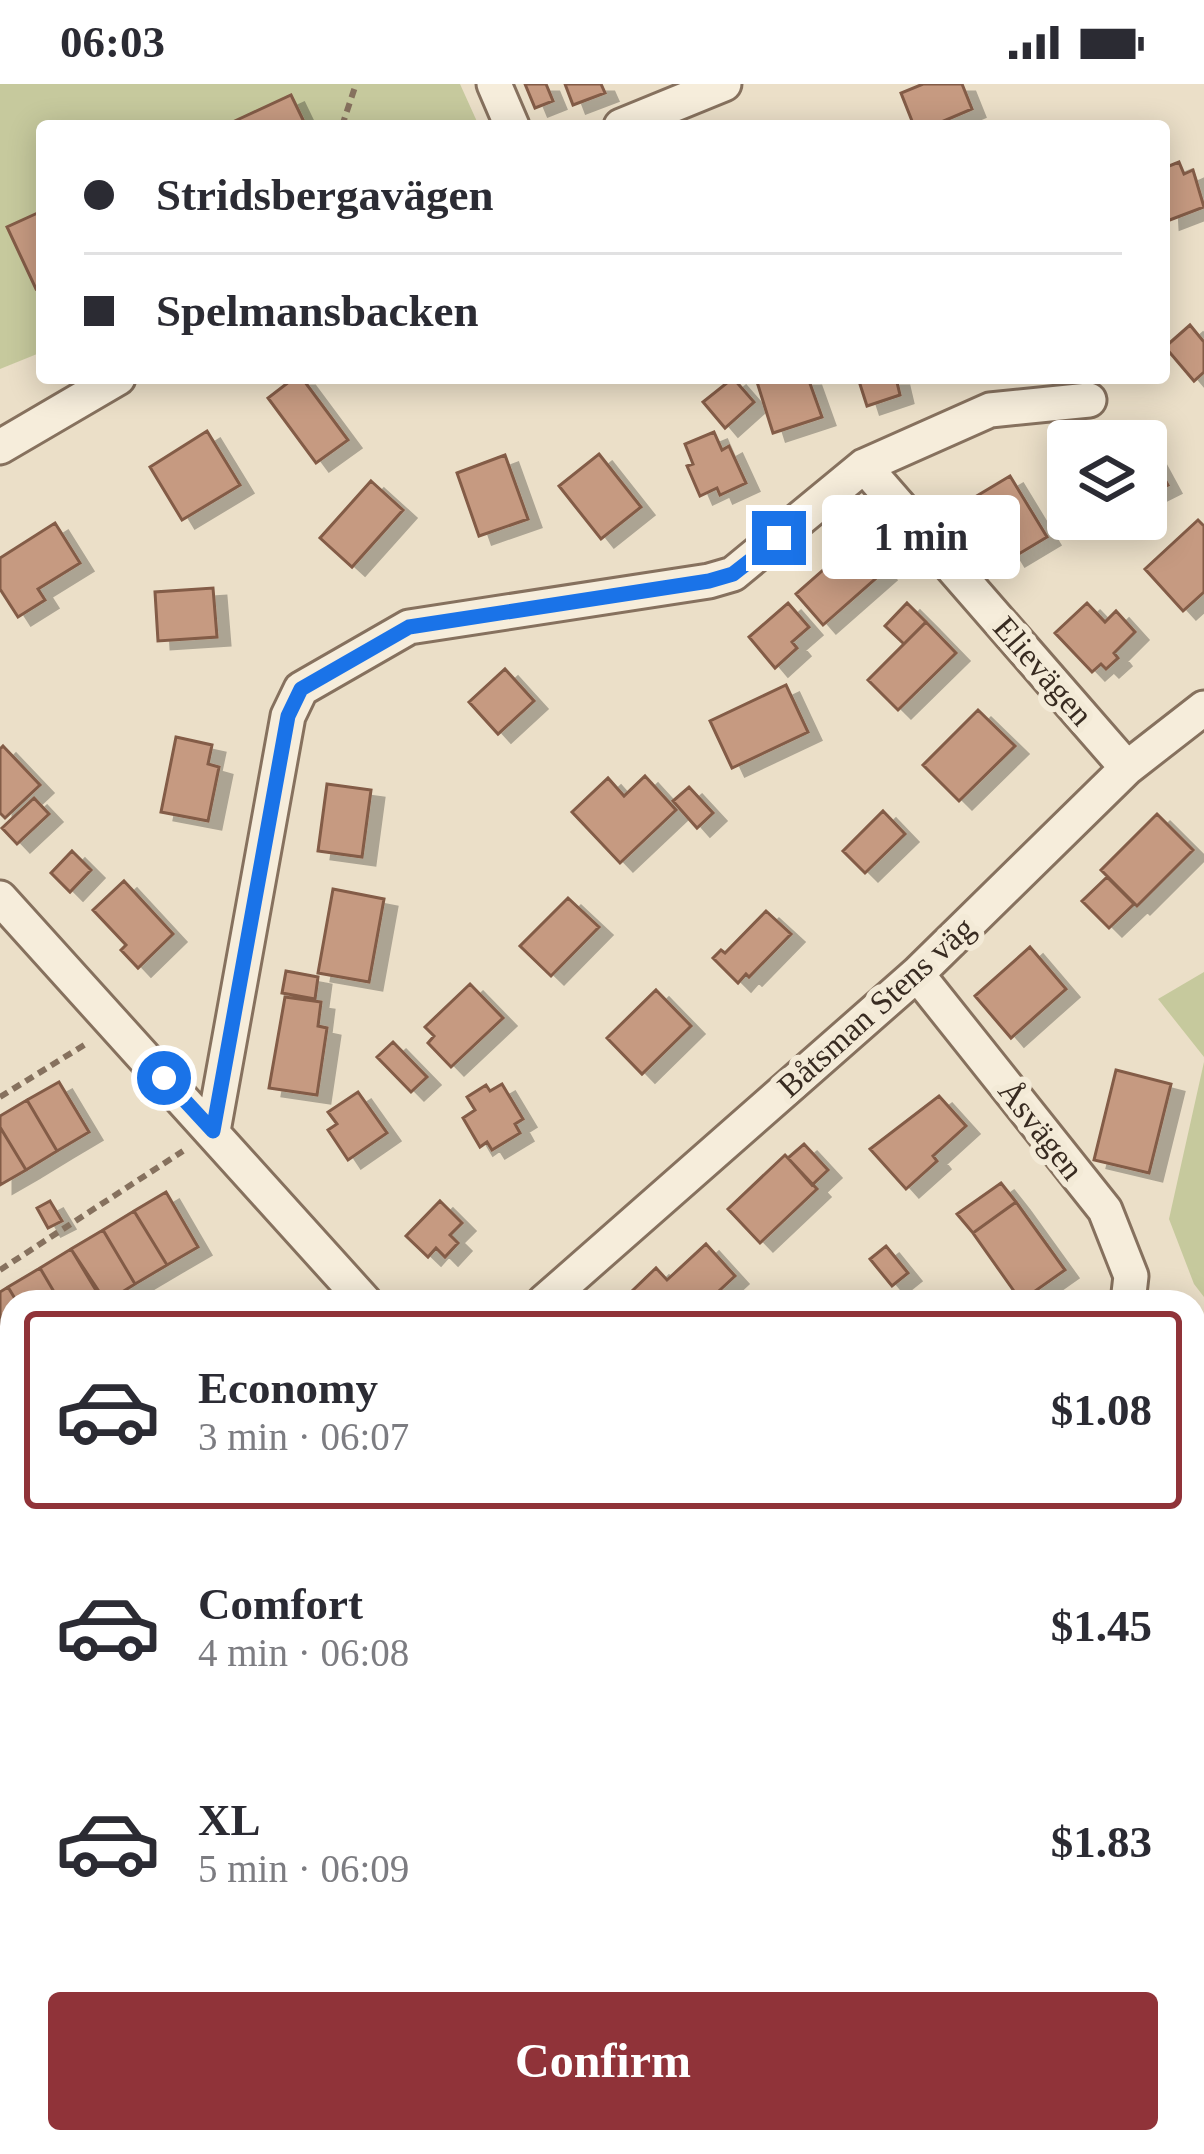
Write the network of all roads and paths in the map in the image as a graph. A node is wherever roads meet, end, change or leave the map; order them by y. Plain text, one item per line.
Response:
1 (356, 84) edge
2 (494, 84) edge
3 (724, 84) edge
4 (344, 120) edge
5 (509, 120) edge
6 (636, 120) edge
7 (108, 384) edge
8 (1089, 400) dead end
9 (0, 447) edge
10 (864, 466) junction
11 (1204, 708) edge
12 (1127, 768) junction
13 (0, 898) edge
14 (917, 974) junction
15 (115, 1025) junction
16 (0, 1097) edge
17 (213, 1131) junction
18 (0, 1270) edge
19 (354, 1290) edge
20 (558, 1290) edge
21 (1129, 1290) edge

1 - 4 path
2 - 5 street
3 - 6 street
7 - 9 street
8 - 10 street
10 - 12 street, Elievägen
10 - 17 street
11 - 12 street, Båtsman Stens väg
12 - 14 street, Båtsman Stens väg
13 - 15 street
14 - 20 street, Båtsman Stens väg
14 - 21 street, Åsvägen
15 - 16 path
15 - 17 street
17 - 18 path
17 - 19 street

